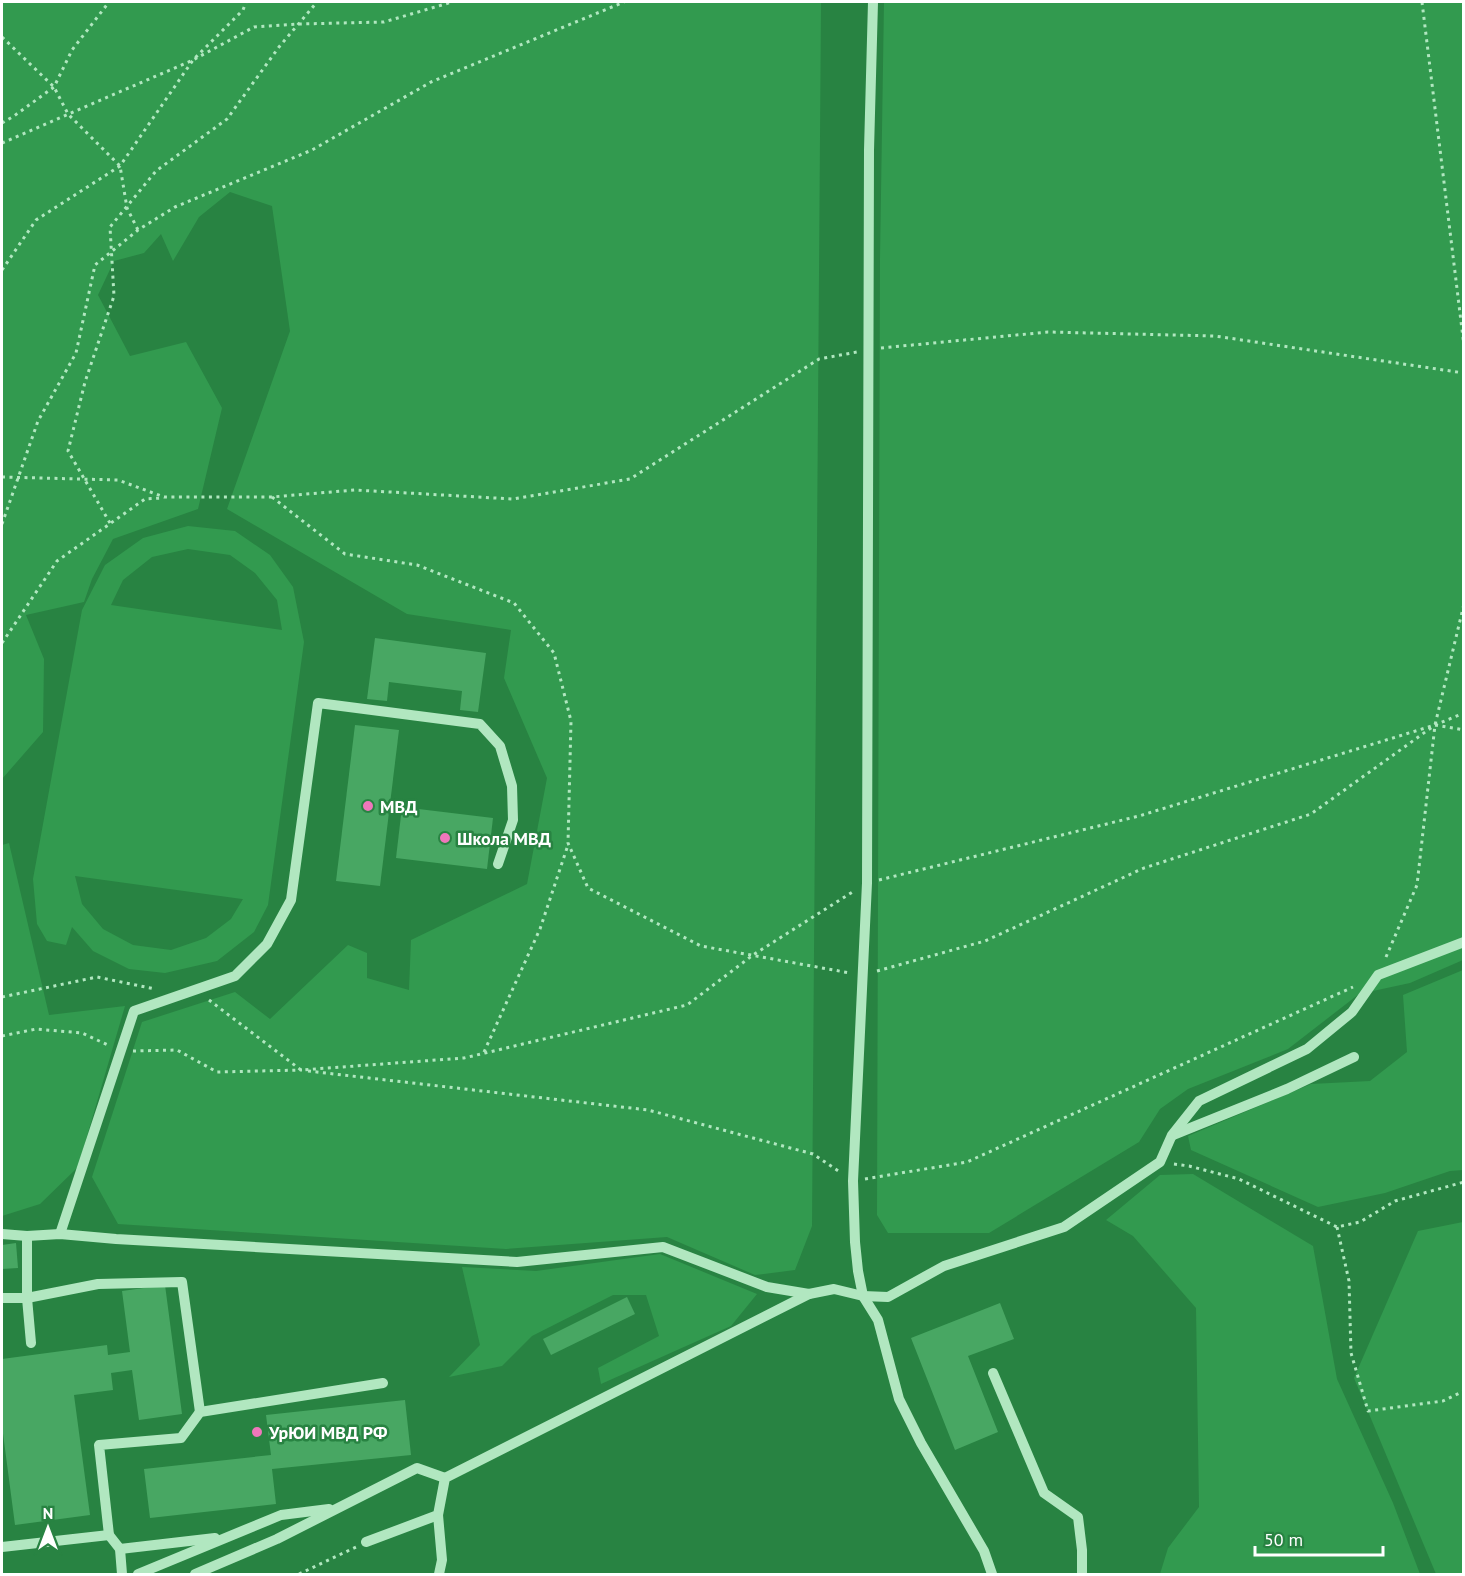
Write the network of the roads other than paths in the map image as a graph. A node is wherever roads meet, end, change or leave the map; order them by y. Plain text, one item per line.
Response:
1 (873, 2) edge
2 (498, 864) dead end
3 (1464, 942) edge
4 (1354, 1057) dead end
5 (1172, 1135) junction
6 (2, 1234) edge
7 (60, 1234) junction
8 (27, 1236) junction
9 (809, 1294) junction
10 (863, 1296) junction
11 (2, 1298) edge
12 (27, 1298) junction
13 (31, 1343) dead end
14 (993, 1373) dead end
15 (383, 1383) dead end
16 (200, 1412) junction
17 (445, 1478) junction
18 (336, 1508) junction
19 (438, 1515) junction
20 (109, 1535) junction
21 (229, 1536) junction
22 (366, 1542) road end
23 (2, 1546) edge
24 (120, 1549) junction
25 (122, 1575) edge
26 (138, 1575) edge
27 (195, 1575) edge
28 (439, 1575) edge
29 (992, 1575) edge
30 (1082, 1575) edge

1 - 10 street
2 - 7 street
3 - 5 street
4 - 5 street
5 - 10 street
6 - 8 street
7 - 8 street
7 - 9 street
8 - 12 street
9 - 10 street
9 - 17 street
10 - 29 street
11 - 12 street
12 - 13 street
12 - 16 street
14 - 30 street
15 - 16 street
16 - 20 street
17 - 18 street
17 - 19 street
18 - 21 street
18 - 27 street
19 - 22 street
19 - 28 street
20 - 23 street
20 - 24 street
21 - 24 street
21 - 26 street
24 - 25 street

